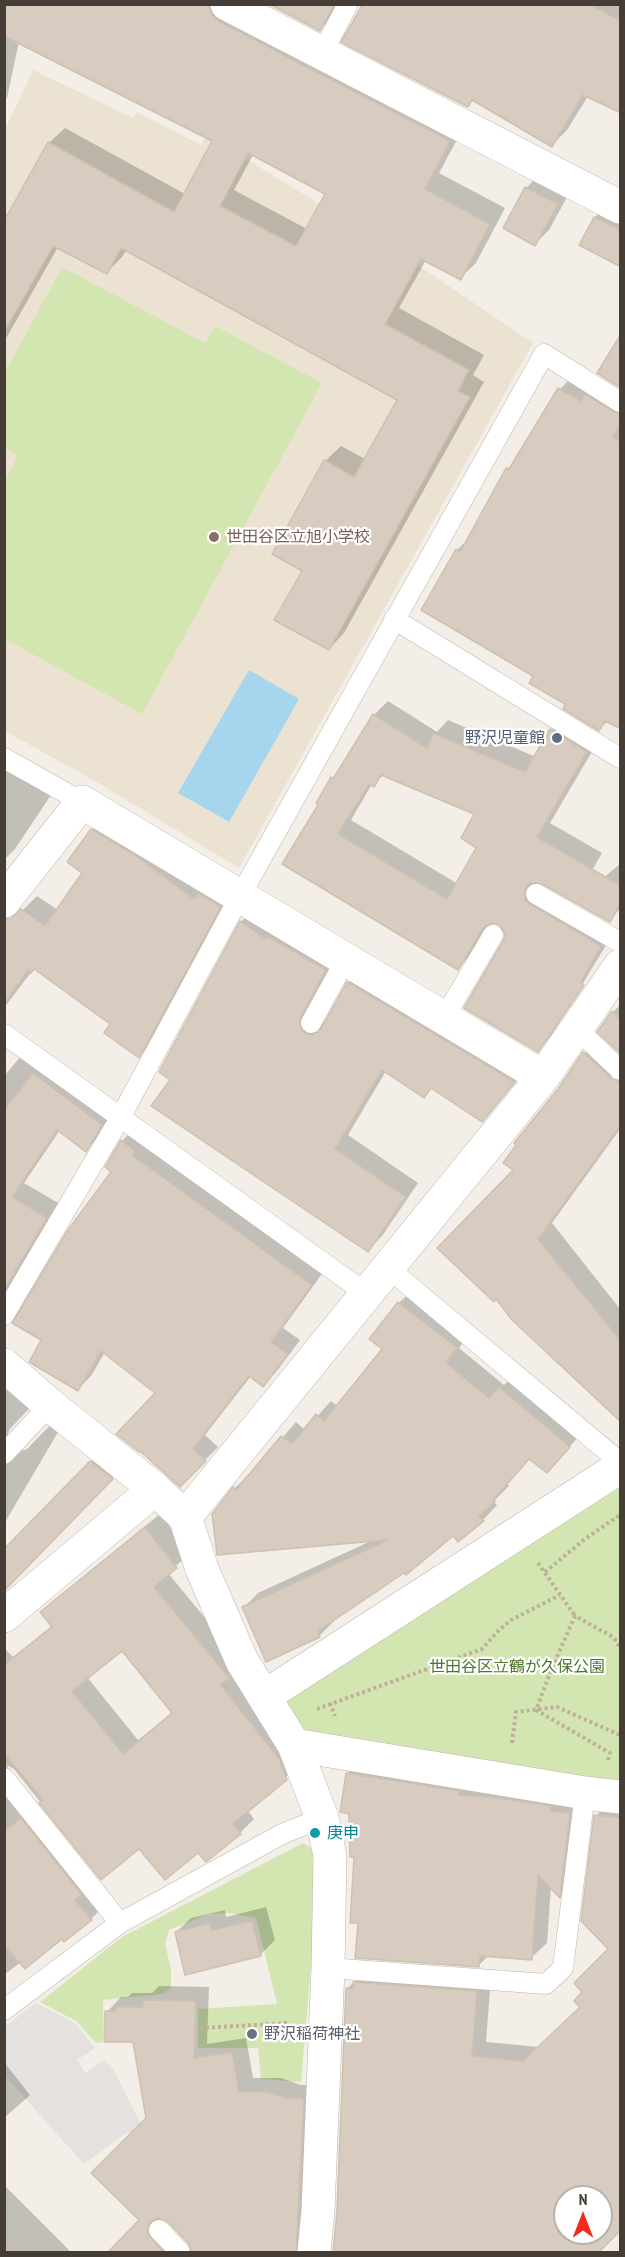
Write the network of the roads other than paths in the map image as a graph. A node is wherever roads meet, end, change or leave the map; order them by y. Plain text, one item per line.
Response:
1 (227, 4) edge
2 (348, 4) edge
3 (322, 53) junction
4 (621, 207) edge
5 (621, 402) edge
6 (394, 619) junction
7 (4, 758) edge
8 (621, 758) edge
9 (82, 802) junction
10 (536, 894) dead end
11 (240, 896) junction
12 (4, 901) edge
13 (493, 935) dead end
14 (621, 942) edge
15 (346, 959) junction
16 (621, 966) edge
17 (444, 1018) junction
18 (311, 1023) dead end
19 (577, 1029) junction
20 (4, 1034) edge
21 (621, 1070) edge
22 (543, 1077) junction
23 (120, 1118) junction
24 (388, 1268) junction
25 (367, 1294) junction
26 (4, 1315) edge
27 (4, 1365) edge
28 (50, 1405) junction
29 (4, 1454) edge
30 (621, 1462) edge
31 (621, 1467) edge
32 (155, 1490) junction
33 (185, 1517) junction
34 (4, 1616) edge
35 (265, 1696) junction
36 (294, 1744) junction
37 (4, 1778) edge
38 (585, 1793) junction
39 (621, 1797) edge
40 (322, 1818) junction
41 (120, 1923) junction
42 (328, 1968) junction
43 (4, 2010) edge
44 (159, 2230) dead end
45 (180, 2253) edge
46 (314, 2253) edge

1 - 3 street
2 - 3 lane
3 - 4 street
5 - 6 lane
6 - 8 lane
6 - 11 lane
7 - 9 lane
9 - 11 street
9 - 12 street
10 - 14 lane
11 - 15 street
11 - 23 lane
13 - 17 lane
15 - 17 street
15 - 18 lane
16 - 19 street
17 - 22 street
19 - 21 lane
19 - 22 street
20 - 23 lane
22 - 24 street
23 - 25 lane
23 - 26 lane
24 - 25 street
24 - 30 lane
25 - 33 street
27 - 28 street
28 - 29 lane
28 - 32 street
31 - 35 street
32 - 33 street
32 - 34 street
33 - 35 street
35 - 36 street
36 - 38 street
36 - 40 street
37 - 41 lane
38 - 39 street
38 - 42 lane
40 - 41 lane
40 - 42 street
41 - 43 lane
42 - 46 street
44 - 45 lane

